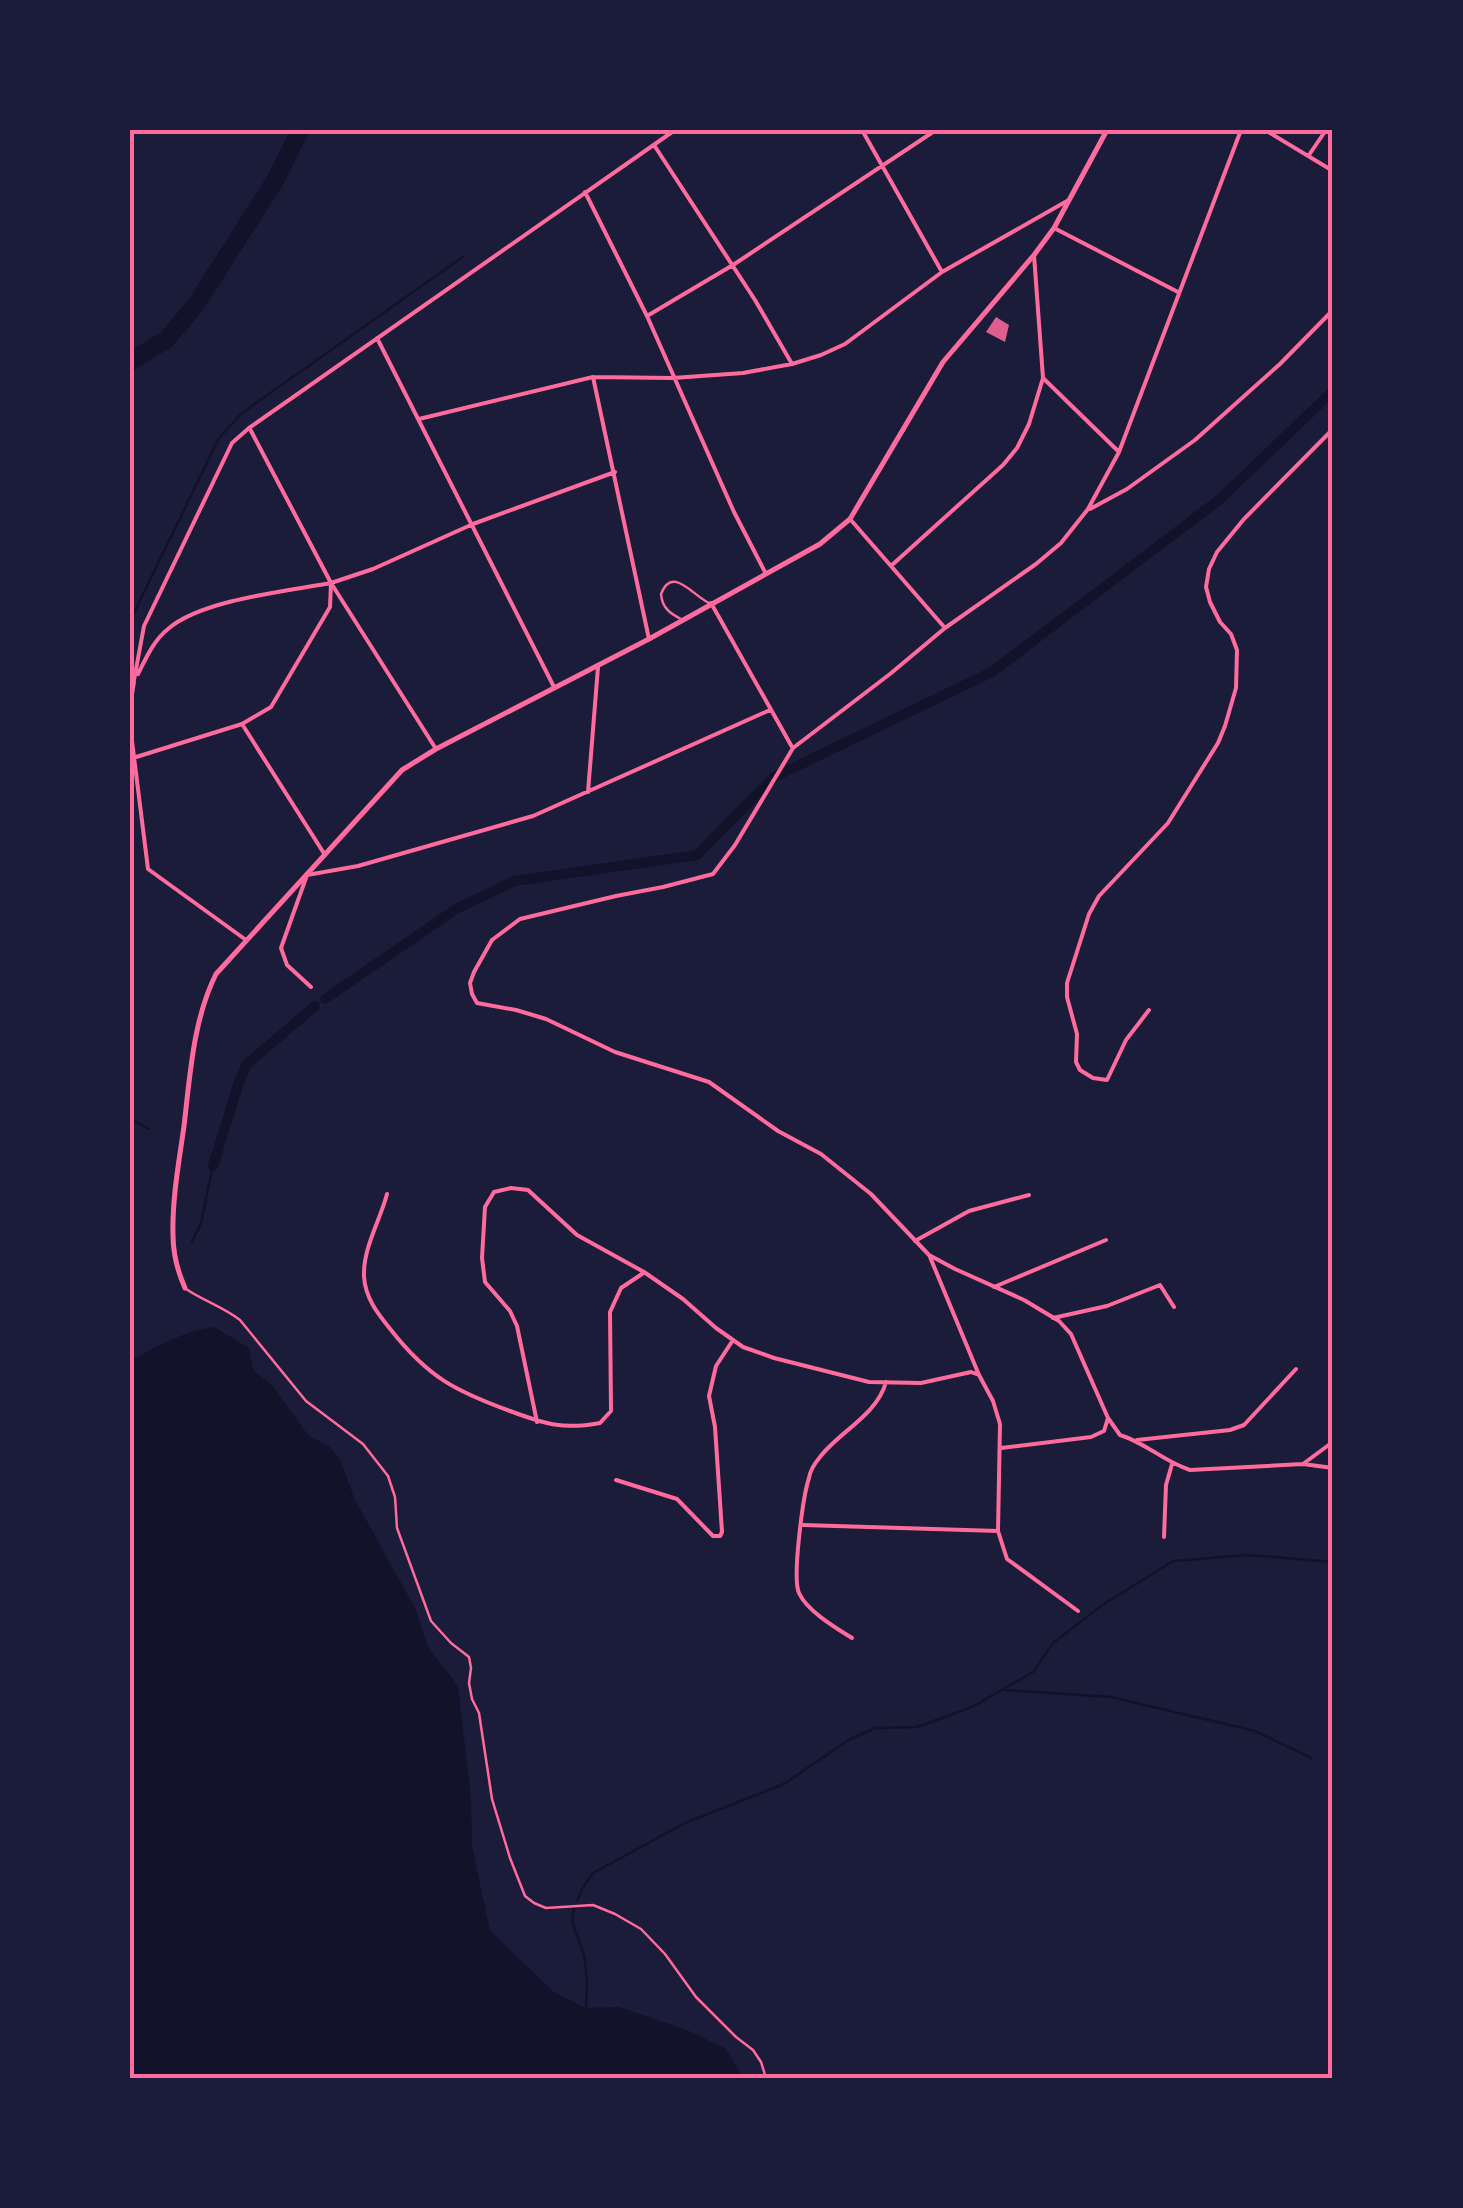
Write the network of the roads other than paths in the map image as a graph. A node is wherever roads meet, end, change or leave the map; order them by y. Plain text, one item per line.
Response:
1 (675, 130) edge
2 (862, 130) edge
3 (936, 130) edge
4 (1107, 130) edge
5 (1240, 130) edge
6 (1265, 130) edge
7 (1326, 130) edge
8 (654, 145) junction
9 (1308, 156) junction
10 (882, 165) junction
11 (1333, 171) edge
12 (585, 192) junction
13 (1070, 200) junction
14 (1054, 228) junction
15 (1034, 255) junction
16 (732, 265) junction
17 (942, 272) junction
18 (1180, 292) junction
19 (1333, 310) edge
20 (646, 316) junction
21 (377, 338) junction
22 (792, 364) junction
23 (593, 377) junction
24 (673, 378) junction
25 (1043, 378) junction
26 (419, 419) junction
27 (250, 428) junction
28 (1333, 430) edge
29 (1119, 452) junction
30 (614, 472) junction
31 (1088, 510) junction
32 (850, 519) junction
33 (472, 524) junction
34 (892, 565) junction
35 (766, 574) junction
36 (331, 583) junction
37 (711, 604) junction
38 (682, 620) junction
39 (945, 628) junction
40 (649, 639) junction
41 (599, 665) junction
42 (134, 680) junction
43 (554, 688) junction
44 (130, 707) edge
45 (770, 710) junction
46 (242, 724) junction
47 (130, 725) edge
48 (792, 748) junction
49 (436, 749) junction
50 (134, 758) junction
51 (588, 792) junction
52 (325, 855) junction
53 (308, 875) junction
54 (246, 940) junction
55 (310, 987) dead end
56 (1149, 1010) dead end
57 (387, 1194) dead end
58 (1028, 1195) dead end
59 (1106, 1240) dead end
60 (915, 1241) junction
61 (929, 1255) junction
62 (644, 1272) junction
63 (994, 1287) junction
64 (185, 1288) joint
65 (1174, 1307) dead end
66 (1053, 1318) junction
67 (733, 1340) junction
68 (1296, 1369) dead end
69 (980, 1375) junction
70 (886, 1382) junction
71 (1108, 1418) junction
72 (537, 1422) junction
73 (1137, 1440) junction
74 (1330, 1444) dead end
75 (1001, 1448) junction
76 (1172, 1464) junction
77 (1303, 1464) junction
78 (1333, 1468) edge
79 (616, 1480) dead end
80 (802, 1526) junction
81 (998, 1531) junction
82 (1164, 1537) dead end
83 (1078, 1611) dead end
84 (852, 1638) dead end
85 (766, 2078) edge

1 - 8 street
2 - 10 street
3 - 10 street
4 - 13 street
5 - 18 street
6 - 9 street
7 - 9 street
8 - 12 street
8 - 16 street
9 - 11 street
10 - 16 street
10 - 17 street
12 - 20 street
12 - 21 street
13 - 14 street
13 - 17 street
14 - 15 street
14 - 18 street
15 - 25 street
15 - 32 street
16 - 20 street
16 - 22 street
17 - 22 street
18 - 29 street
19 - 31 street
20 - 24 street
21 - 26 street
21 - 27 street
22 - 24 street
23 - 24 street
23 - 26 street
23 - 30 street
24 - 35 street
25 - 29 street
25 - 34 street
26 - 33 street
27 - 36 street
27 - 42 street
28 - 56 street
29 - 31 street
30 - 33 street
30 - 40 street
31 - 39 street
32 - 34 street
32 - 35 street
33 - 36 street
33 - 43 street
34 - 39 street
35 - 37 street
36 - 42 street
36 - 46 street
36 - 49 street
37 - 38 street
37 - 38 lane
37 - 45 street
38 - 40 street
39 - 48 street
40 - 41 street
41 - 43 street
41 - 51 street
42 - 44 street
43 - 49 street
45 - 48 street
45 - 51 street
46 - 50 street
46 - 52 street
47 - 50 street
48 - 60 street
49 - 52 street
50 - 54 street
51 - 53 street
52 - 53 street
53 - 54 street
53 - 55 street
54 - 64 street
57 - 72 street
58 - 60 street
59 - 63 street
60 - 61 street
61 - 63 street
61 - 69 street
62 - 67 street
62 - 72 street
62 - 72 street
63 - 66 street
64 - 85 lane
65 - 66 street
66 - 71 street
67 - 70 street
67 - 79 street
68 - 73 street
69 - 70 street
69 - 75 street
70 - 80 street
71 - 73 street
71 - 75 street
73 - 76 street
74 - 77 street
75 - 81 street
76 - 77 street
76 - 82 street
77 - 78 street
80 - 81 street
80 - 84 street
81 - 83 street

